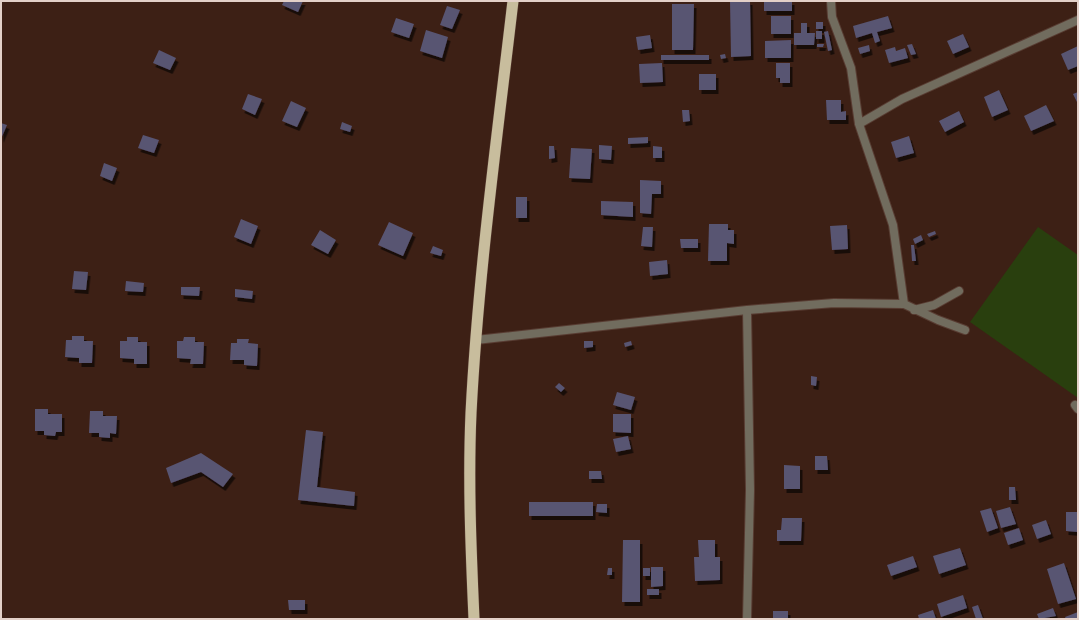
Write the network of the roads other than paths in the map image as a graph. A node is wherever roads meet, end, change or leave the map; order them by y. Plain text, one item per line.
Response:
1 (513, 1) edge
2 (831, 1) edge
3 (1078, 20) edge
4 (860, 124) junction
5 (959, 291) dead end
6 (904, 304) junction
7 (747, 310) junction
8 (914, 310) junction
9 (965, 330) dead end
10 (476, 340) junction
11 (474, 619) edge
12 (747, 619) edge

1 - 10 highway
2 - 4 street
3 - 4 street
4 - 6 street
5 - 8 street
6 - 7 street
6 - 8 street
7 - 10 street
7 - 12 street
8 - 9 street
10 - 11 highway

